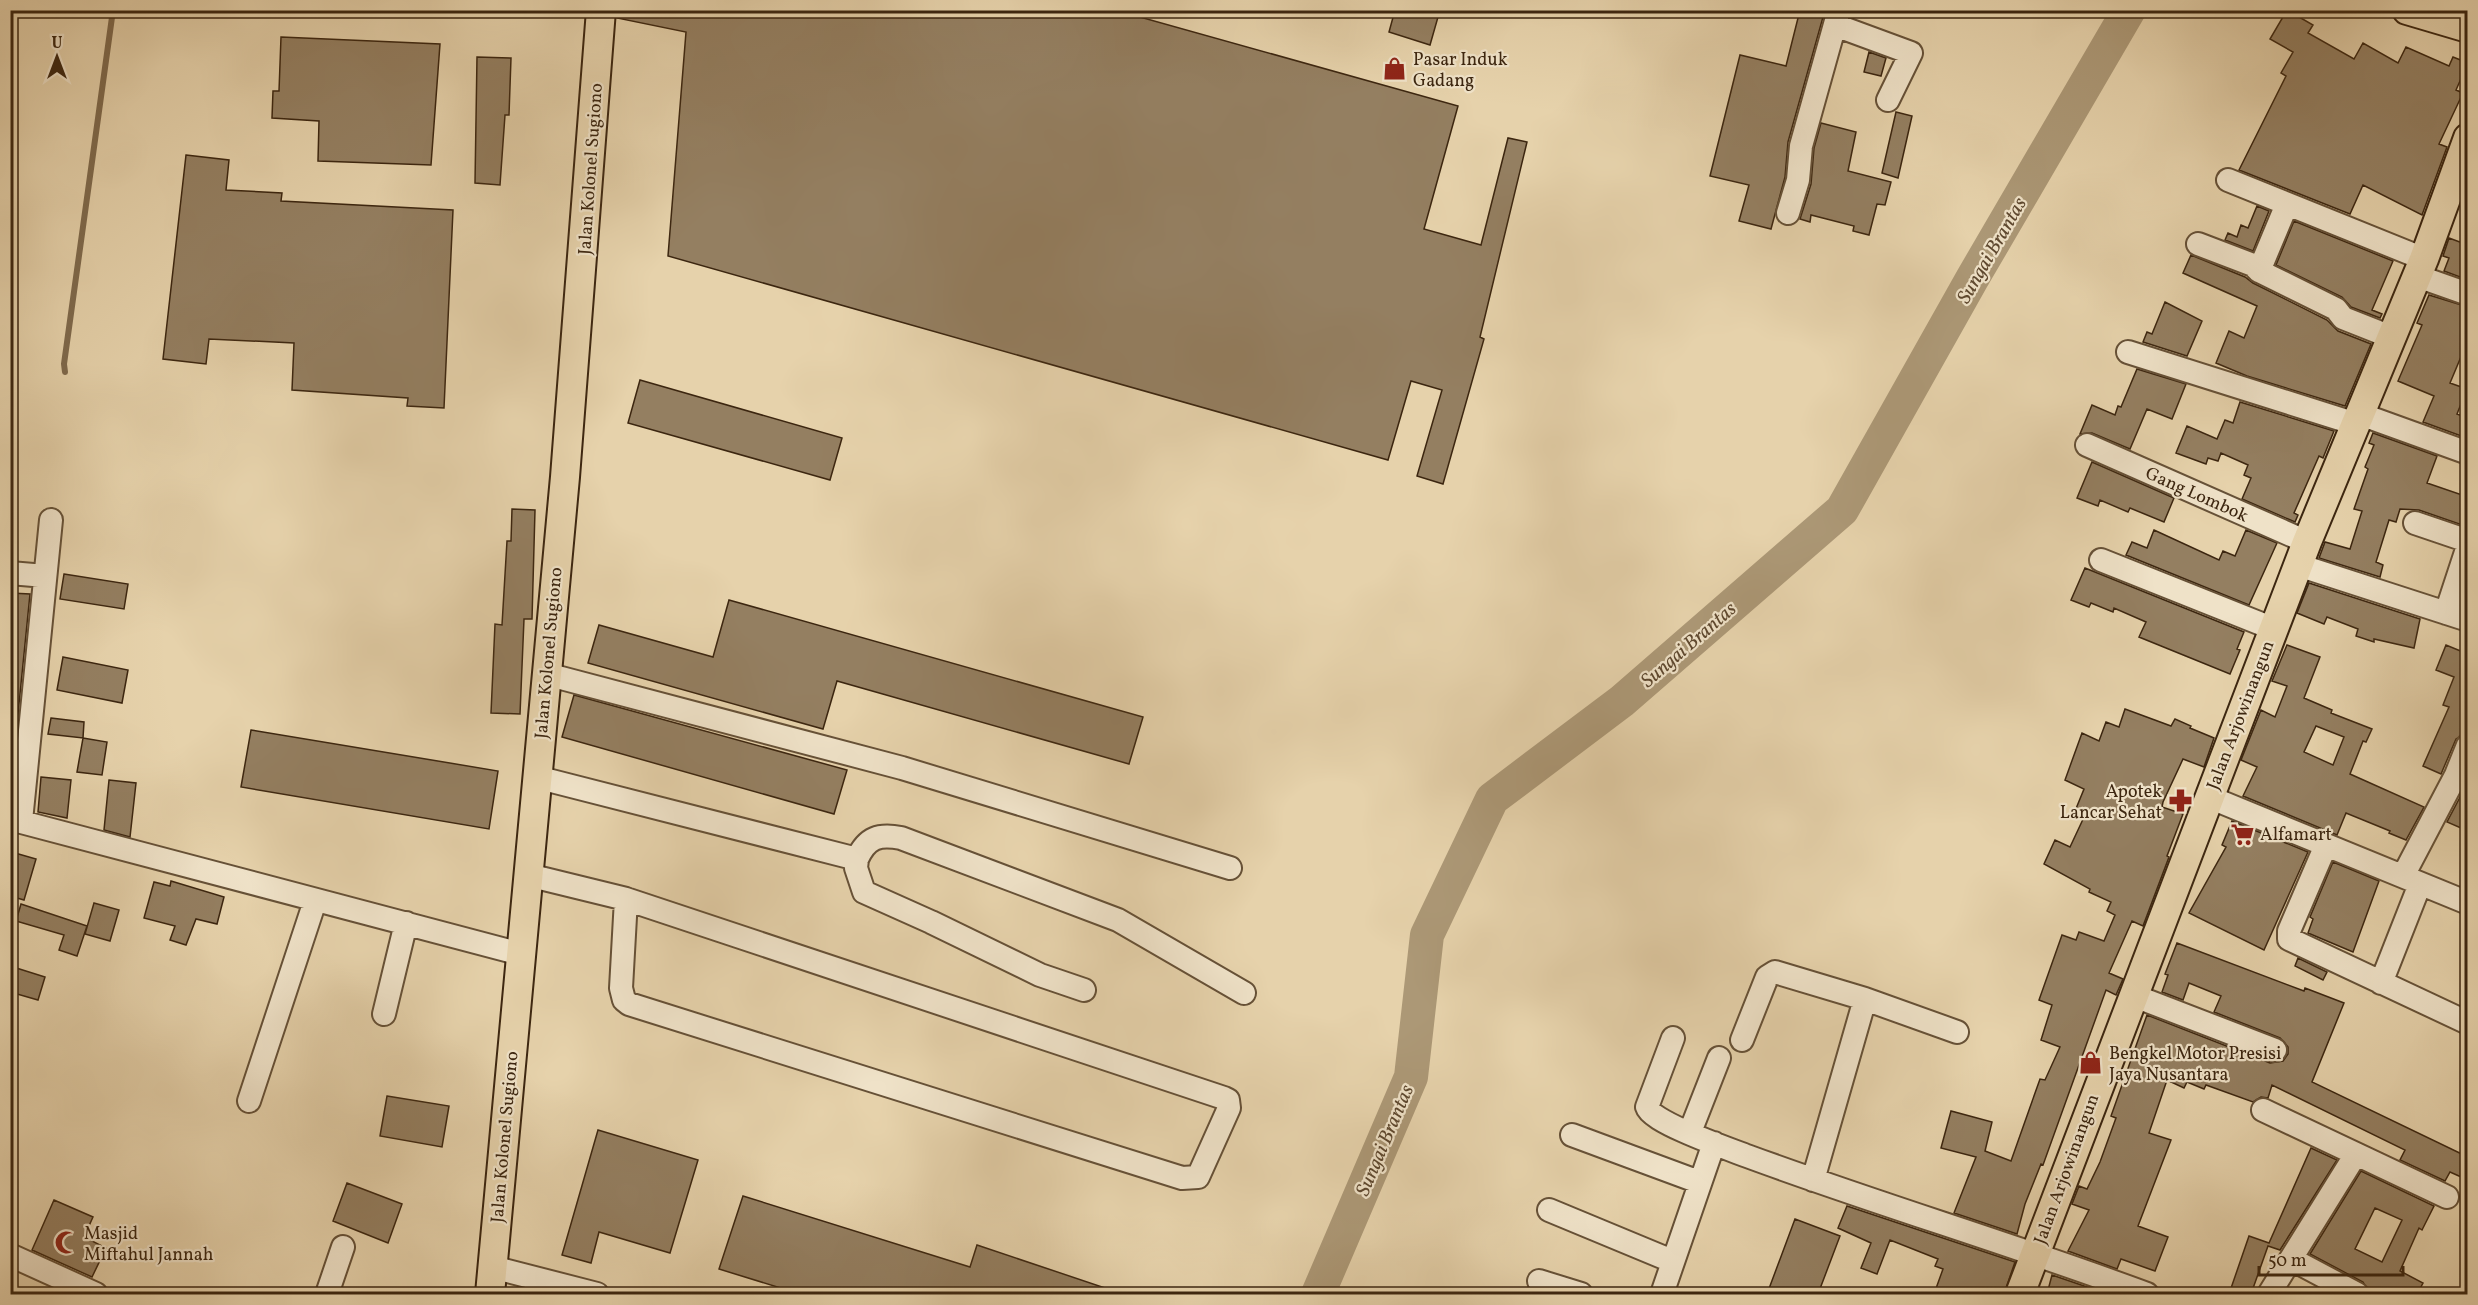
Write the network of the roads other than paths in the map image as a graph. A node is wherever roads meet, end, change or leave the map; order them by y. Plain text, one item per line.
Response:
1 (601, 10) edge
2 (2407, 10) edge
3 (1837, 18) edge
4 (2468, 28) edge
5 (1888, 100) dead end
6 (2468, 138) edge
7 (2228, 180) dead end
8 (2287, 204) junction
9 (1788, 213) dead end
10 (2198, 244) dead end
11 (2420, 268) junction
12 (2259, 271) junction
13 (2468, 294) edge
14 (2391, 337) junction
15 (2128, 352) dead end
16 (2358, 419) junction
17 (2087, 445) dead end
18 (2468, 453) edge
19 (51, 520) dead end
20 (2415, 523) dead end
21 (2468, 541) edge
22 (2468, 546) edge
23 (2303, 554) junction
24 (2101, 560) dead end
25 (10, 573) edge
26 (45, 576) junction
27 (2446, 613) junction
28 (2468, 620) edge
29 (2274, 629) junction
30 (546, 674) junction
31 (2468, 744) edge
32 (536, 777) junction
33 (2209, 797) junction
34 (16, 820) edge
35 (2326, 845) junction
36 (857, 859) junction
37 (1230, 868) dead end
38 (2412, 880) junction
39 (528, 882) junction
40 (315, 901) junction
41 (2468, 903) edge
42 (626, 906) junction
43 (406, 923) junction
44 (521, 954) junction
45 (2380, 983) junction
46 (1084, 990) dead end
47 (1244, 993) dead end
48 (2132, 994) junction
49 (1865, 999) junction
50 (384, 1014) dead end
51 (2468, 1023) edge
52 (1957, 1032) dead end
53 (1673, 1038) dead end
54 (1742, 1040) dead end
55 (2274, 1050) dead end
56 (1719, 1058) dead end
57 (249, 1101) dead end
58 (2263, 1110) dead end
59 (1690, 1132) junction
60 (1572, 1136) dead end
61 (1714, 1143) junction
62 (2356, 1154) junction
63 (1813, 1180) junction
64 (1699, 1182) junction
65 (2447, 1197) dead end
66 (1549, 1210) dead end
67 (343, 1247) dead end
68 (2035, 1253) junction
69 (10, 1255) edge
70 (2293, 1260) junction
71 (1672, 1261) junction
72 (491, 1281) edge
73 (1539, 1281) dead end
74 (64, 1288) edge
75 (96, 1294) edge
76 (327, 1294) edge
77 (597, 1294) edge
78 (1581, 1294) edge
79 (1662, 1294) edge
80 (2020, 1294) edge
81 (2147, 1294) edge
82 (2270, 1294) edge
83 (2357, 1294) edge

1 - 30 main road, Jalan Kolonel Sugiono
2 - 4 main road
3 - 5 street
3 - 9 street
6 - 11 main road, Jalan Arjowinangun
7 - 8 street
8 - 11 street
8 - 12 street
10 - 12 street
11 - 13 street
11 - 14 main road, Jalan Arjowinangun
12 - 14 street
14 - 16 main road, Jalan Arjowinangun
15 - 16 street
16 - 18 street
16 - 23 main road, Jalan Arjowinangun
17 - 23 street, Gang Lombok
19 - 26 street
20 - 21 street
22 - 27 street
23 - 27 street, Gang Lombok
23 - 29 main road, Jalan Arjowinangun
24 - 29 street
25 - 26 street
26 - 34 street
27 - 28 street, Gang Lombok
29 - 33 main road, Jalan Arjowinangun
30 - 32 main road, Jalan Kolonel Sugiono
30 - 37 street
31 - 38 street
32 - 36 street
32 - 39 main road, Jalan Kolonel Sugiono
33 - 35 street
33 - 48 main road, Jalan Arjowinangun
34 - 40 street
35 - 38 street
35 - 45 street
36 - 46 street
36 - 47 street
38 - 41 street
38 - 45 street
39 - 42 street
39 - 44 main road, Jalan Kolonel Sugiono
40 - 43 street
40 - 57 street
42 - 42 street
43 - 44 street
43 - 50 street
44 - 72 main road, Jalan Kolonel Sugiono
45 - 51 street
48 - 55 street
48 - 68 main road, Jalan Arjowinangun
49 - 52 street
49 - 54 street
49 - 63 street
53 - 59 street
56 - 59 street
58 - 62 street
59 - 61 street
60 - 64 street
61 - 63 street
61 - 64 street
62 - 65 street
62 - 70 street
63 - 68 street
64 - 71 street
66 - 71 street
67 - 76 street
68 - 80 main road, Jalan Arjowinangun
68 - 81 street
69 - 74 street
70 - 82 street
70 - 83 street
71 - 79 street
72 - 77 street
73 - 78 street
74 - 75 street

